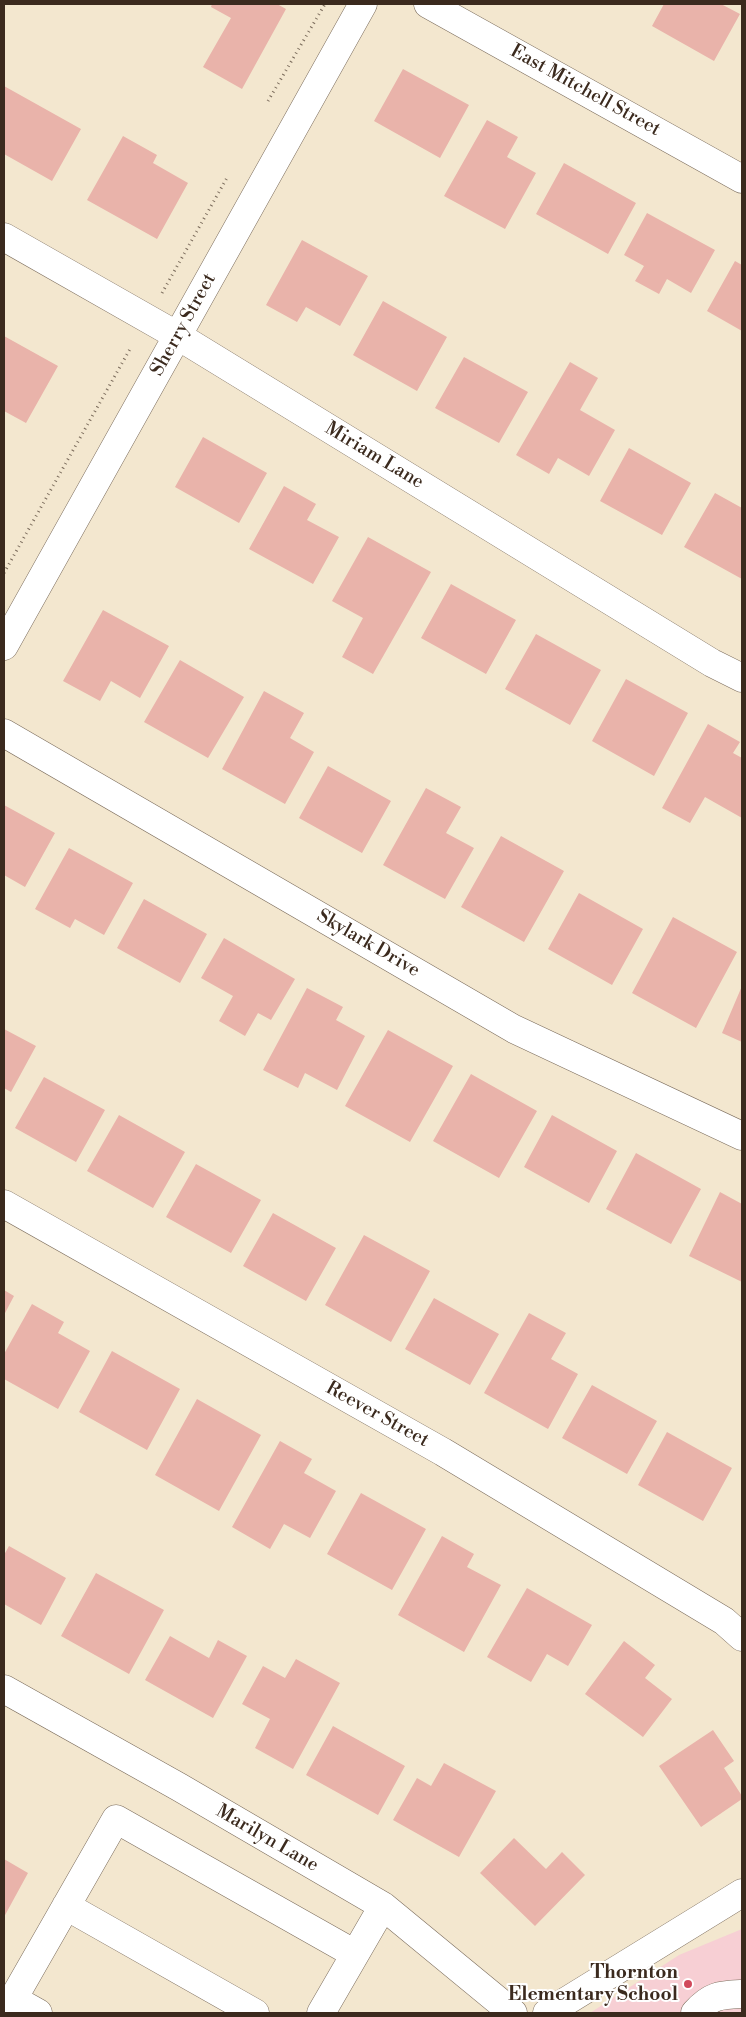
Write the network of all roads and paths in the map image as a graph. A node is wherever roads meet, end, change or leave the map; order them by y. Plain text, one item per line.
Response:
1 (325, 4) edge
2 (363, 4) edge
3 (428, 4) edge
4 (268, 101) dead end
5 (228, 176) dead end
6 (742, 179) edge
7 (4, 237) edge
8 (160, 295) dead end
9 (178, 336) junction
10 (130, 349) dead end
11 (4, 572) edge
12 (4, 646) edge
13 (742, 678) edge
14 (4, 733) edge
15 (742, 1136) edge
16 (4, 1204) edge
17 (742, 1637) edge
18 (4, 1689) edge
19 (742, 1893) edge
20 (66, 1906) junction
21 (383, 1906) junction
22 (355, 1954) junction
23 (742, 1994) edge
24 (9, 2006) edge
25 (38, 2013) edge
26 (255, 2013) edge
27 (321, 2013) edge
28 (513, 2013) edge
29 (546, 2013) edge
30 (695, 2013) edge

1 - 4 path
2 - 9 street, Sherry Street
3 - 6 street, East Mitchell Street
5 - 8 path
7 - 9 street, Miriam Lane
9 - 12 street, Sherry Street
9 - 13 street, Miriam Lane
10 - 11 path
14 - 15 street, Skylark Drive
16 - 17 street, Reever Street
18 - 21 street, Marilyn Lane
19 - 29 street
20 - 22 street
20 - 24 street
20 - 26 street
21 - 22 street
21 - 28 street, Marilyn Lane
22 - 27 street
23 - 30 street
24 - 25 street

